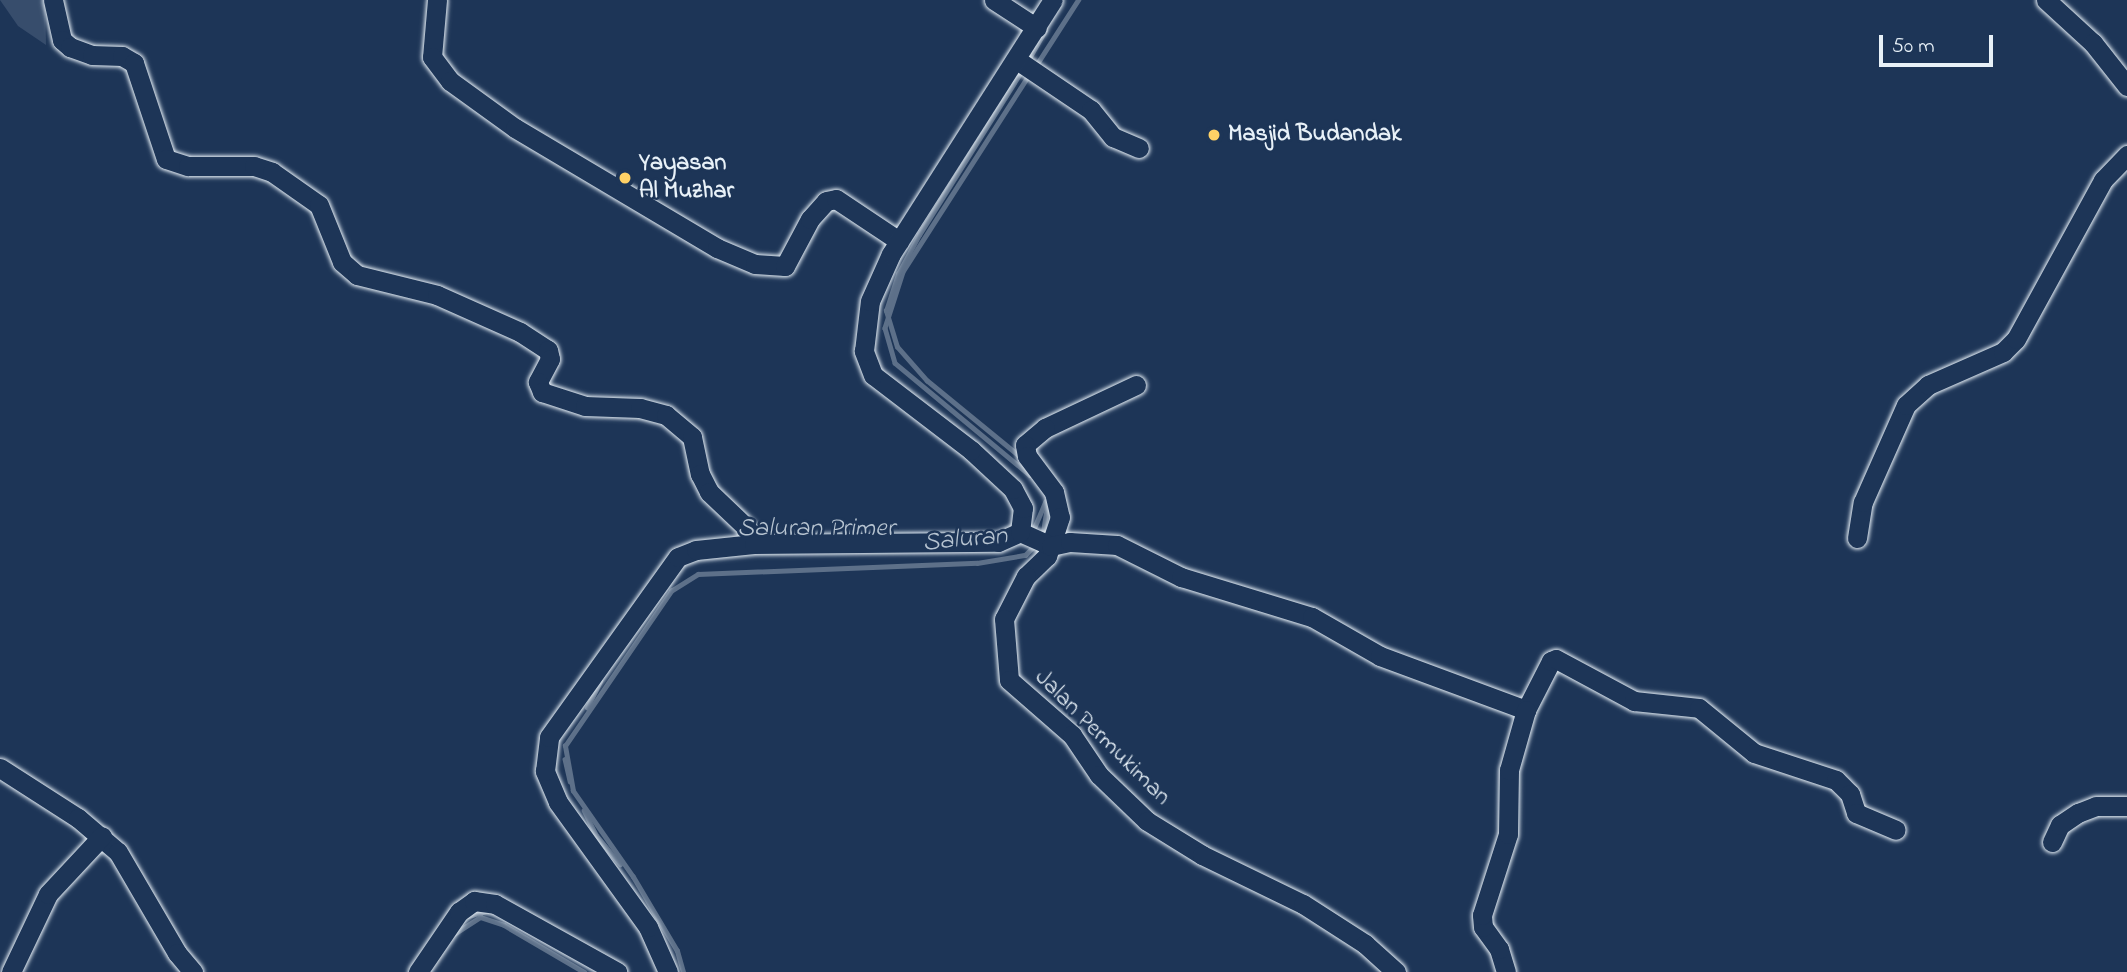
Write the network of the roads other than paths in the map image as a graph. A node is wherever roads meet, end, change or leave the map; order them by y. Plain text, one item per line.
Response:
1 (54, 0) edge
2 (437, 0) edge
3 (994, 0) edge
4 (1053, 0) edge
5 (2046, 0) edge
6 (1037, 28) junction
7 (1026, 66) junction
8 (2127, 86) edge
9 (1139, 148) dead end
10 (2127, 155) edge
11 (899, 241) junction
12 (1136, 385) dead end
13 (1023, 533) junction
14 (1857, 538) dead end
15 (754, 544) junction
16 (1048, 545) junction
17 (1526, 710) junction
18 (0, 768) edge
19 (2127, 806) edge
20 (1896, 830) dead end
21 (102, 836) junction
22 (2052, 842) dead end
23 (11, 972) edge
24 (193, 972) edge
25 (418, 972) edge
26 (617, 972) edge
27 (668, 972) edge
28 (1396, 972) edge
29 (1506, 972) edge

1 - 15 street
2 - 11 street
3 - 6 street
4 - 6 street
5 - 8 street
6 - 7 street
7 - 9 street
7 - 11 street
10 - 14 street
11 - 13 street
12 - 16 street, Jalan Permukiman
13 - 15 street
13 - 16 street
15 - 27 street
16 - 17 street
16 - 28 street, Jalan Permukiman
17 - 20 street
17 - 29 street
18 - 21 street
19 - 22 street
21 - 23 street
21 - 24 street
25 - 26 street

